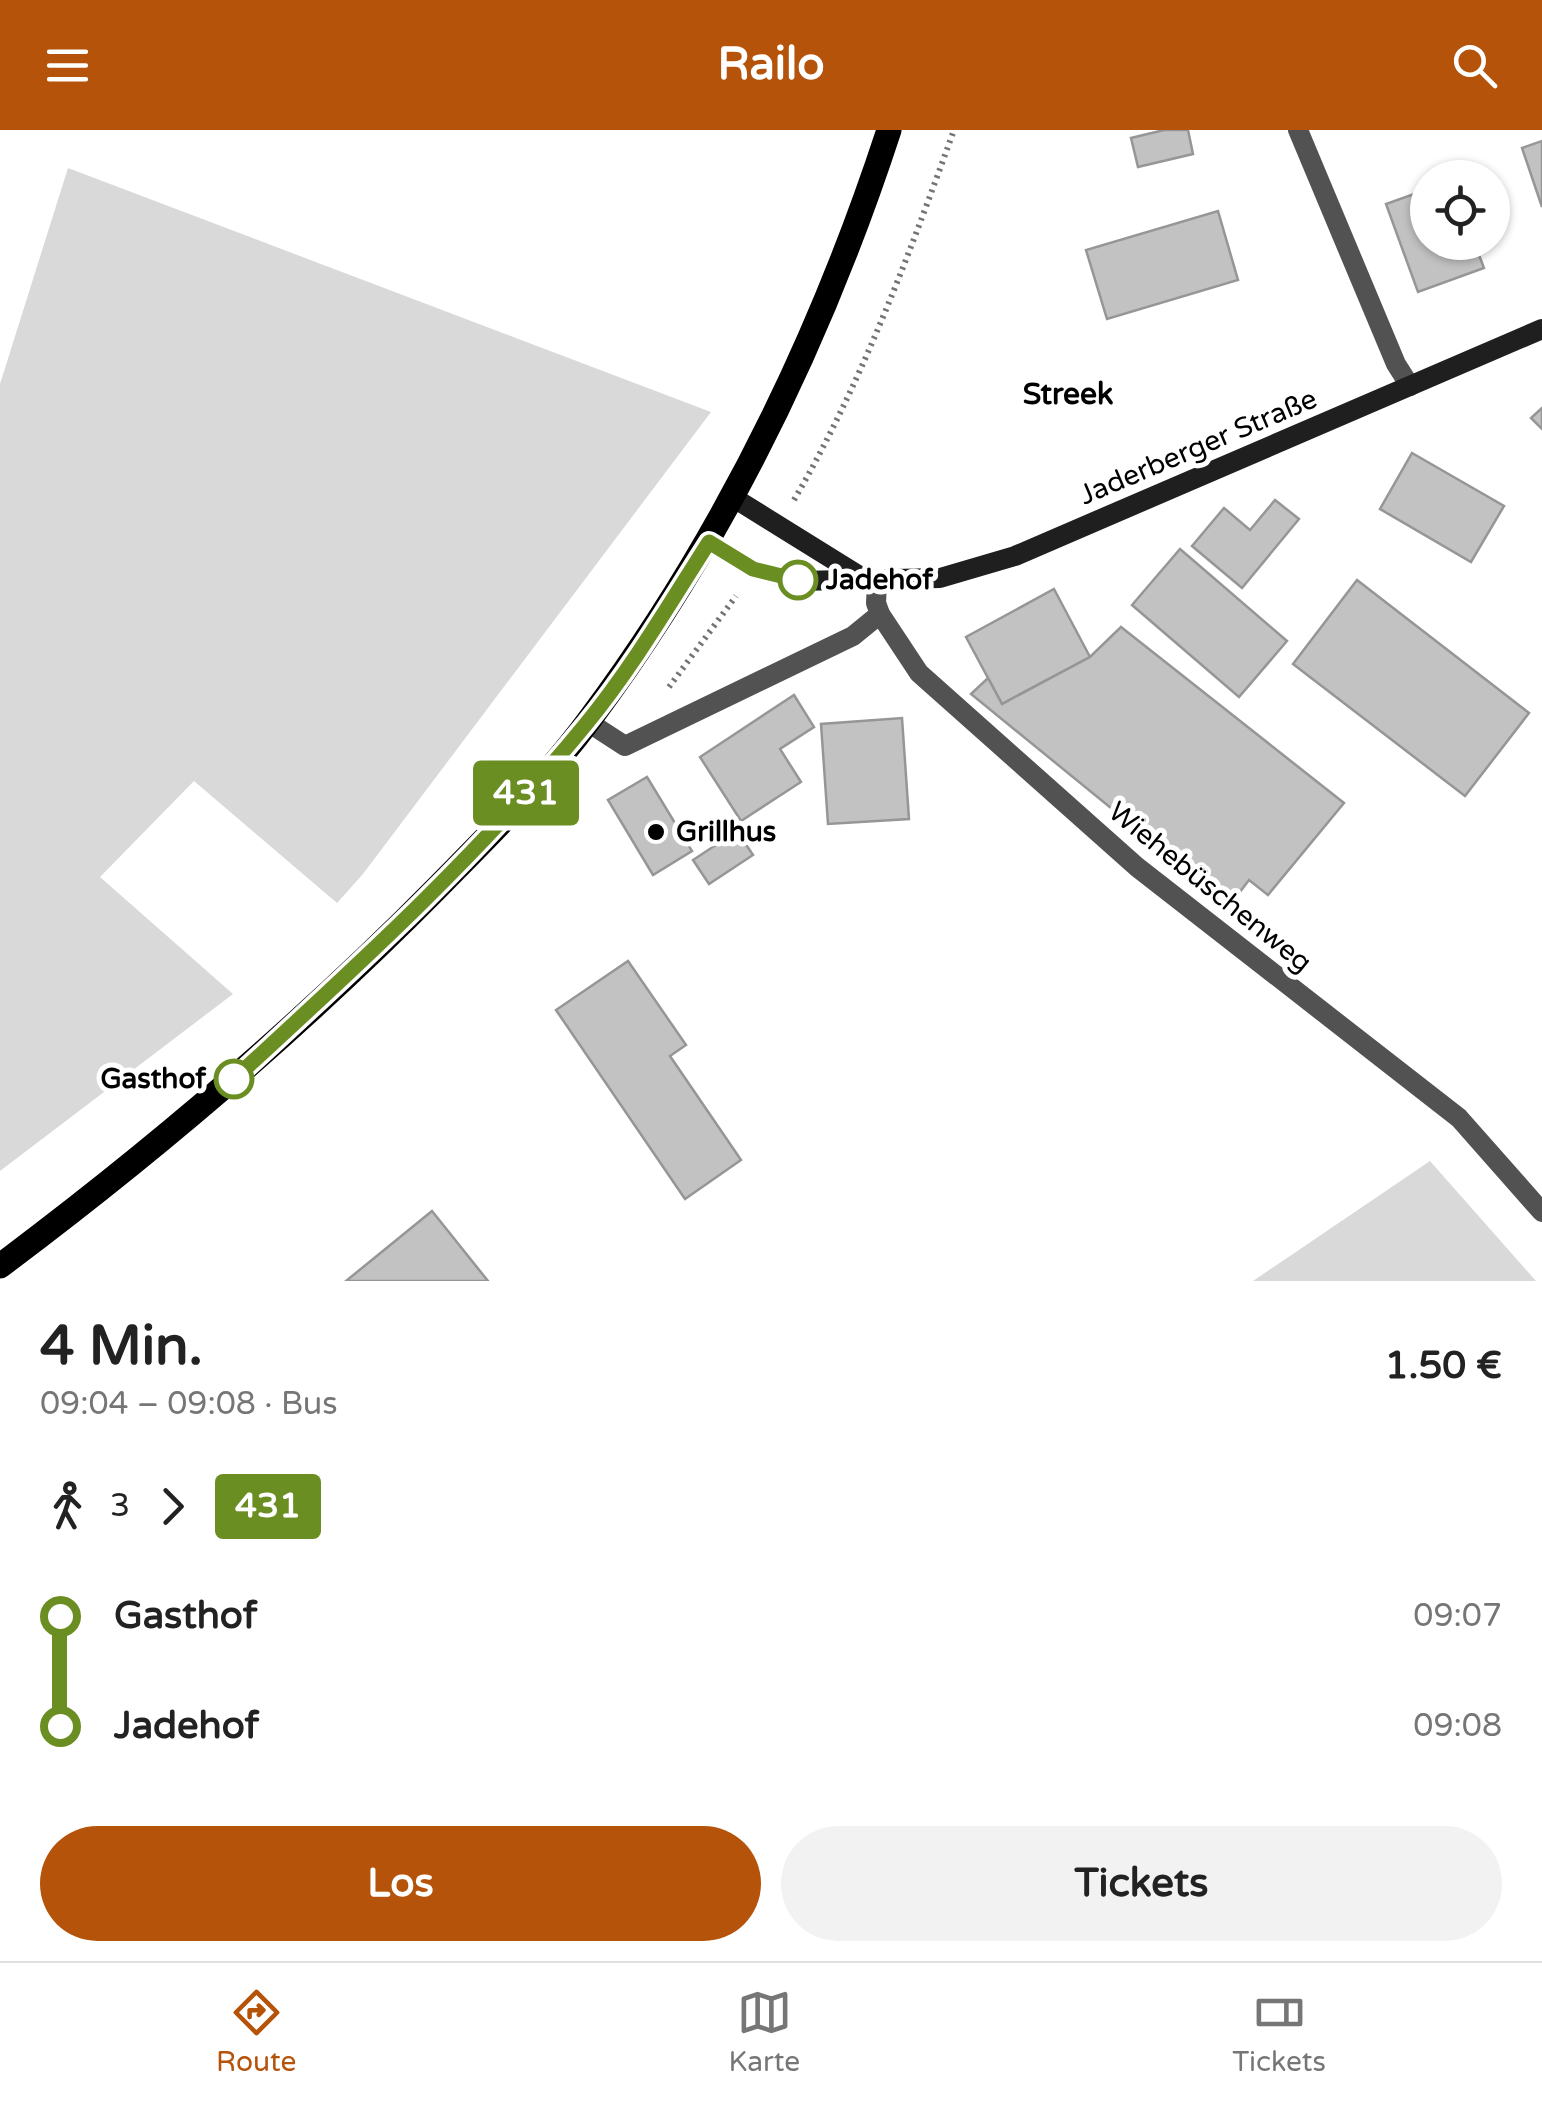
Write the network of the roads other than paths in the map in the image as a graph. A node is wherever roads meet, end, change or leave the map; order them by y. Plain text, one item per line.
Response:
1 (889, 130) edge
2 (1298, 130) edge
3 (1542, 329) edge
4 (1410, 386) junction
5 (734, 498) junction
6 (709, 542) junction
7 (872, 581) junction
8 (880, 614) junction
9 (588, 722) junction
10 (1542, 1212) edge
11 (0, 1266) edge

1 - 5 main road
2 - 4 street
3 - 4 street, Jaderberger Straße
4 - 7 street, Jaderberger Straße
5 - 6 main road
5 - 7 street
6 - 7 street, Jaderberger Straße
6 - 9 main road
7 - 8 street, Wiehebüschenweg
8 - 9 street
8 - 10 street, Wiehebüschenweg
9 - 11 main road

